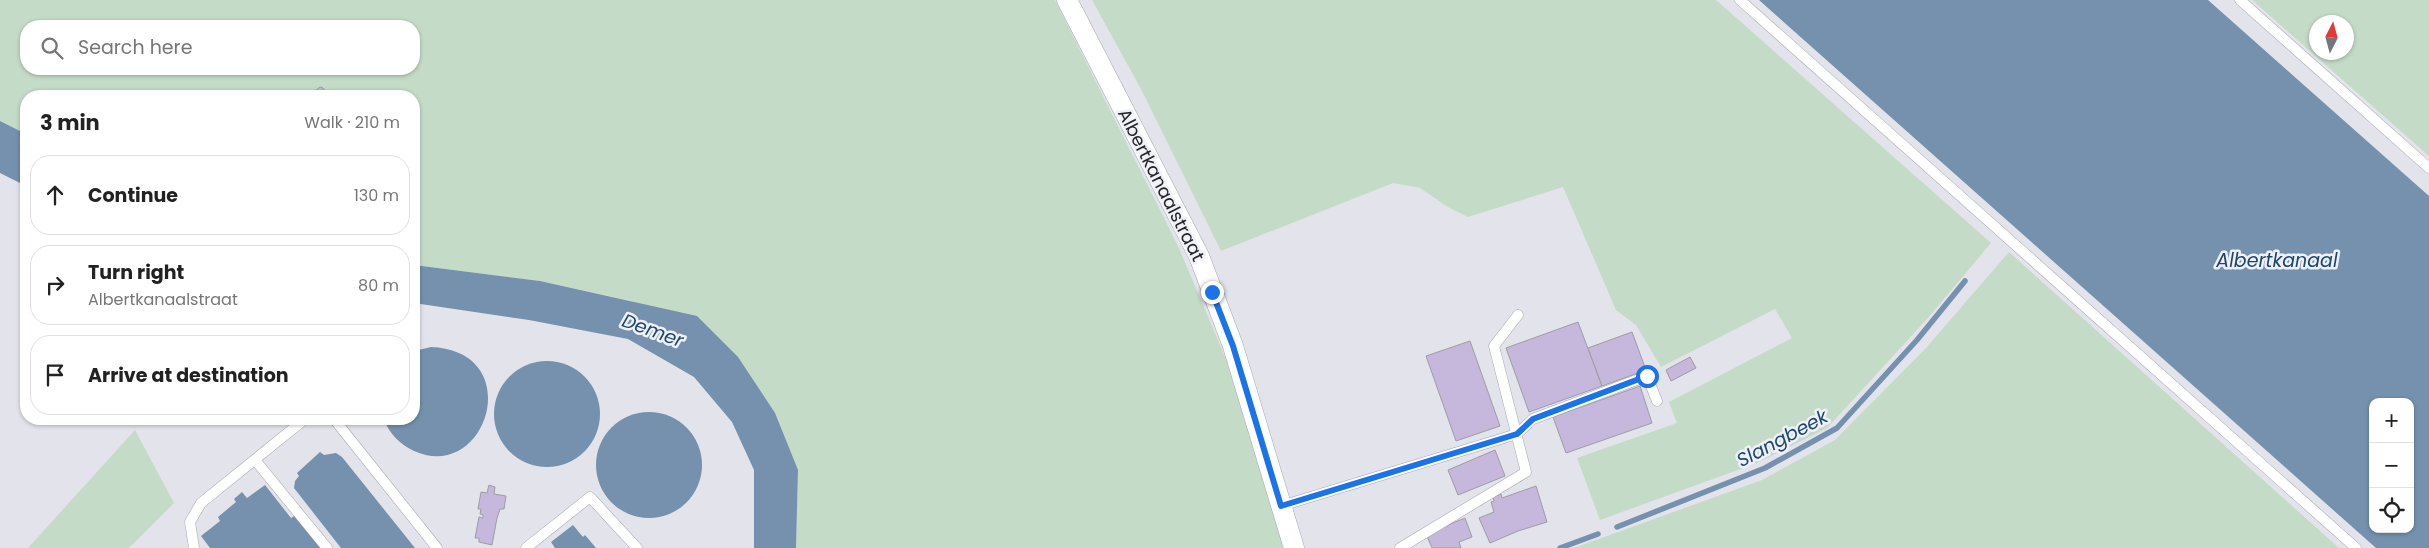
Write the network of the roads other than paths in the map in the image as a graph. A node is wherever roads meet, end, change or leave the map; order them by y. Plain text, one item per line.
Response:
1 (1067, 0) edge
2 (1740, 0) edge
3 (2240, 0) edge
4 (2429, 168) edge
5 (1518, 315) dead end
6 (1658, 400) dead end
7 (298, 425) edge
8 (339, 425) edge
9 (1517, 434) junction
10 (256, 460) junction
11 (1281, 506) junction
12 (194, 548) edge
13 (326, 548) edge
14 (436, 548) edge
15 (526, 548) edge
16 (637, 548) edge
17 (1294, 548) edge
18 (1400, 548) edge
19 (2356, 548) edge

1 - 11 street, Albertkanaalstraat
2 - 19 lane
3 - 4 lane
5 - 9 lane
6 - 9 lane
7 - 10 lane
8 - 14 lane
9 - 11 lane
9 - 18 lane
10 - 12 lane
10 - 13 lane
11 - 17 street, Albertkanaalstraat
15 - 16 lane

